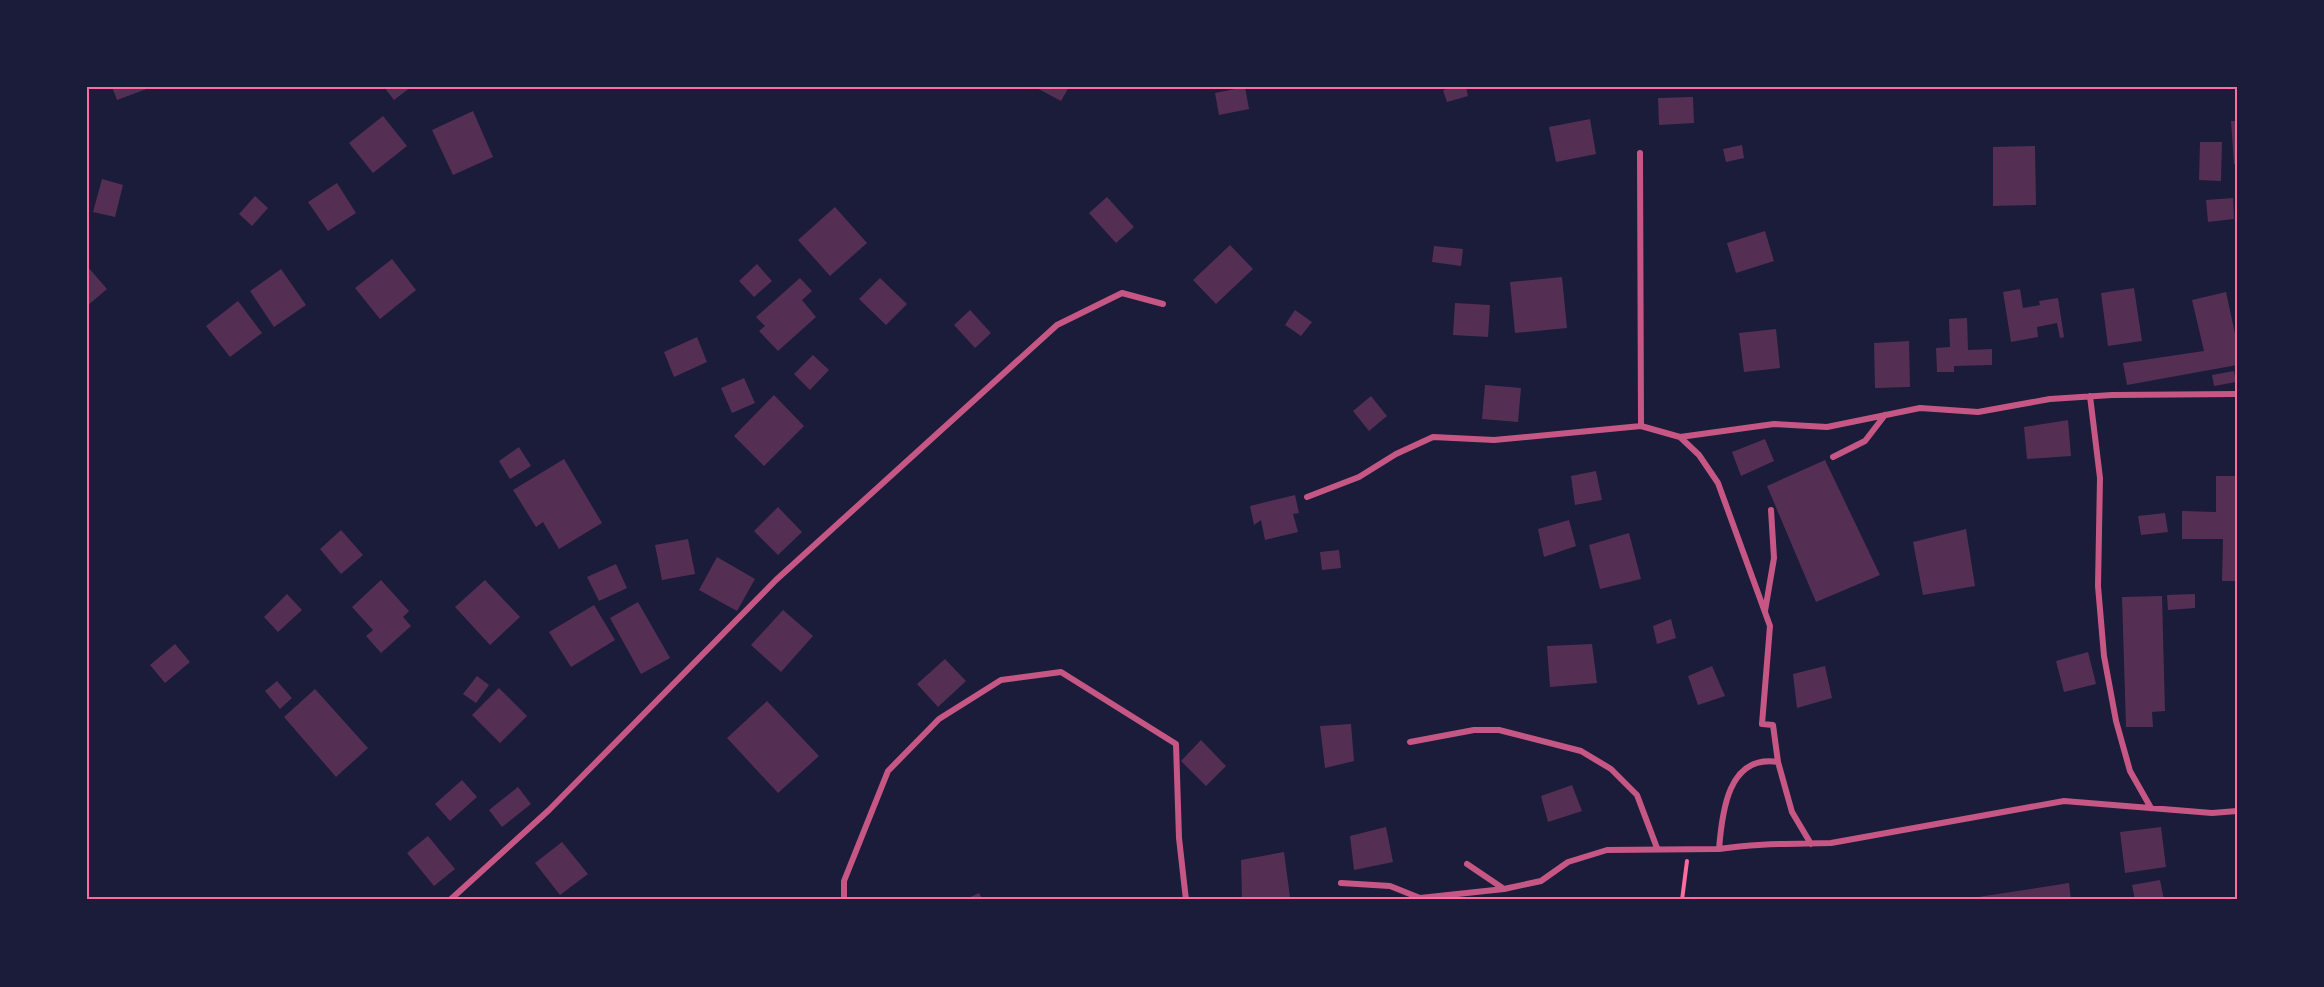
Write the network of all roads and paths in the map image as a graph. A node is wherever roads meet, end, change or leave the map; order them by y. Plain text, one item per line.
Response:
1 (1640, 153) dead end
2 (1163, 304) dead end
3 (2237, 394) edge
4 (2090, 396) junction
5 (1885, 416) junction
6 (1641, 426) junction
7 (1680, 437) junction
8 (1833, 458) dead end
9 (1307, 497) dead end
10 (1771, 510) dead end
11 (1765, 612) junction
12 (1410, 742) dead end
13 (1779, 762) junction
14 (2151, 808) junction
15 (2237, 811) edge
16 (1811, 844) junction
17 (1657, 848) junction
18 (1689, 849) junction
19 (1719, 849) junction
20 (1467, 864) dead end
21 (1341, 884) dead end
22 (1504, 889) junction
23 (1418, 899) edge
24 (450, 900) edge
25 (844, 900) edge
26 (1186, 900) edge
27 (1682, 900) edge

1 - 6 street
2 - 24 street
3 - 4 street
4 - 5 street
4 - 14 street
5 - 7 street
5 - 8 street
6 - 7 street
6 - 9 street
7 - 11 street
10 - 11 street
11 - 13 street
12 - 17 street
13 - 16 street
13 - 19 street
14 - 15 street
14 - 16 street
16 - 19 street
17 - 18 street
17 - 22 street
18 - 19 street
18 - 27 path
20 - 22 street
21 - 23 street
22 - 23 street
25 - 26 street

